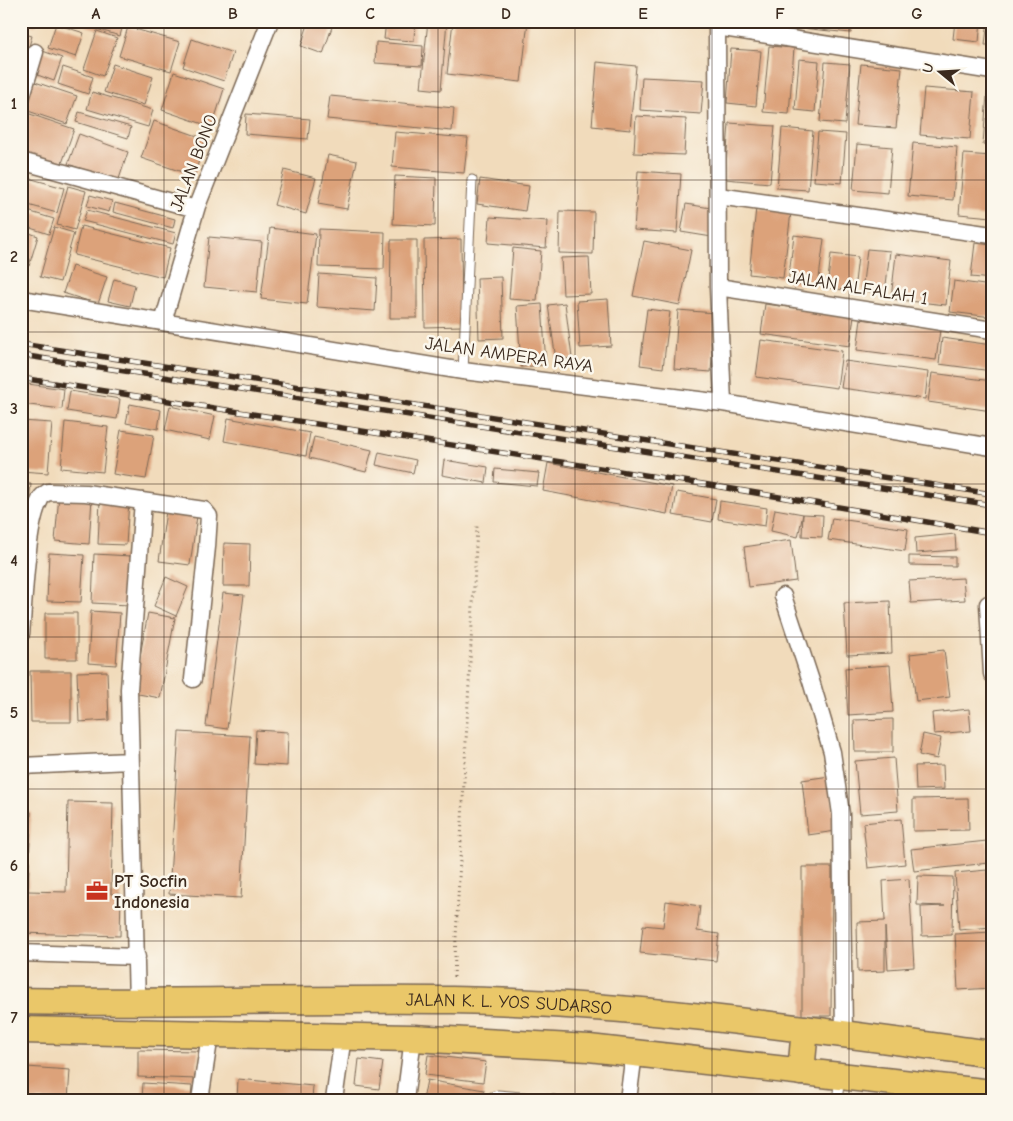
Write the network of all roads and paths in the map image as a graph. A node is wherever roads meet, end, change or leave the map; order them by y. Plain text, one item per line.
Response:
1 (270, 21) edge
2 (717, 24) edge
3 (35, 52) dead end
4 (992, 71) edge
5 (21, 99) edge
6 (21, 161) edge
7 (472, 180) dead end
8 (718, 196) junction
9 (196, 209) junction
10 (992, 235) edge
11 (718, 287) junction
12 (21, 299) edge
13 (162, 322) junction
14 (992, 330) edge
15 (463, 371) junction
16 (723, 403) junction
17 (992, 447) edge
18 (143, 501) junction
19 (477, 526) dead end
20 (783, 596) dead end
21 (988, 604) dead end
22 (21, 634) edge
23 (992, 674) edge
24 (193, 679) dead end
25 (130, 761) junction
26 (21, 766) edge
27 (21, 953) edge
28 (138, 957) junction
29 (453, 1000) junction
30 (21, 1001) edge
31 (212, 1002) junction
32 (137, 1003) junction
33 (805, 1029) junction
34 (22, 1033) edge
35 (135, 1033) junction
36 (844, 1034) junction
37 (210, 1035) junction
38 (343, 1036) junction
39 (413, 1038) junction
40 (634, 1053) junction
41 (992, 1054) edge
42 (801, 1072) junction
43 (838, 1088) edge
44 (992, 1093) edge
45 (953, 1094) edge
46 (200, 1100) edge
47 (334, 1100) edge
48 (405, 1100) edge
49 (490, 1100) edge
50 (554, 1100) edge
51 (628, 1100) edge

1 - 9 street, JALAN BONO
2 - 4 street
2 - 8 street
3 - 5 street
6 - 9 street
7 - 15 lane
8 - 10 street
8 - 11 street
9 - 13 street, JALAN BONO
11 - 14 street, JALAN ALFALAH 1
11 - 16 street
12 - 13 street, JALAN AMPERA RAYA
13 - 15 street, JALAN AMPERA RAYA
15 - 16 street, JALAN AMPERA RAYA
16 - 17 street, JALAN AMPERA RAYA
18 - 22 street
18 - 24 street
18 - 25 street
19 - 29 path
20 - 36 street
21 - 23 street
25 - 26 street
25 - 28 street
27 - 28 street
28 - 32 street
29 - 31 main road, JALAN K. L. YOS SUDARSO
29 - 33 main road, JALAN K. L. YOS SUDARSO
30 - 32 main road, JALAN K. L. YOS SUDARSO
31 - 32 main road, JALAN K. L. YOS SUDARSO
31 - 37 main road
32 - 35 main road
33 - 36 main road, JALAN K. L. YOS SUDARSO
33 - 42 main road
34 - 35 main road, JALAN K. L. YOS SUDARSO
35 - 37 main road, JALAN K. L. YOS SUDARSO
36 - 41 main road, JALAN K. L. YOS SUDARSO
36 - 43 main road
37 - 38 main road, JALAN K. L. YOS SUDARSO
37 - 46 street
38 - 39 main road, JALAN K. L. YOS SUDARSO
38 - 47 street
39 - 40 main road, JALAN K. L. YOS SUDARSO
39 - 48 street
40 - 42 main road, JALAN K. L. YOS SUDARSO
40 - 51 street
42 - 43 main road, JALAN K. L. YOS SUDARSO
43 - 45 main road, JALAN K. L. YOS SUDARSO
44 - 45 main road, JALAN K. L. YOS SUDARSO
49 - 50 lane

